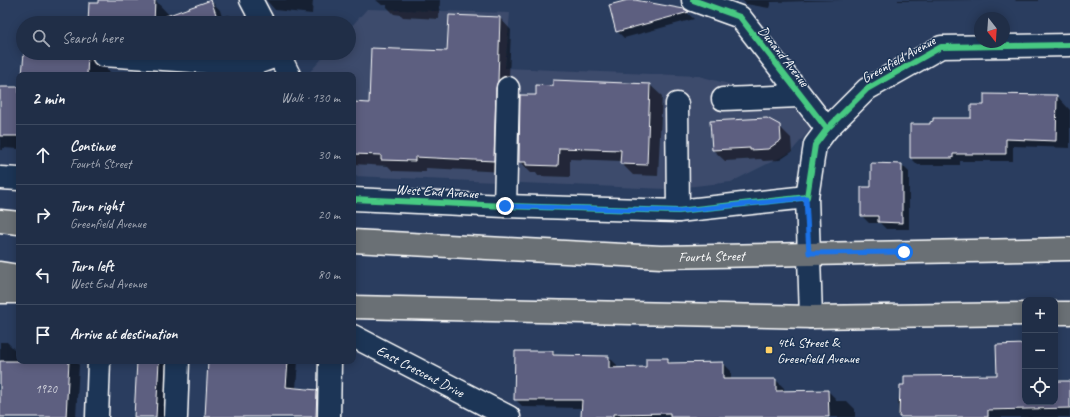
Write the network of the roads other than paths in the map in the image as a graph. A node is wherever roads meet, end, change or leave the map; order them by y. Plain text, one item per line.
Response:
1 (251, 0) edge
2 (693, 0) edge
3 (259, 16) edge
4 (1070, 45) edge
5 (177, 60) edge
6 (264, 60) edge
7 (281, 60) edge
8 (287, 72) edge
9 (508, 88) dead end
10 (800, 96) junction
11 (723, 99) dead end
12 (677, 104) dead end
13 (827, 129) junction
14 (0, 178) edge
15 (16, 179) edge
16 (806, 198) junction
17 (356, 199) edge
18 (505, 206) junction
19 (678, 211) junction
20 (0, 221) edge
21 (16, 223) edge
22 (16, 226) edge
23 (0, 227) edge
24 (356, 241) edge
25 (1070, 249) edge
26 (809, 253) junction
27 (0, 273) edge
28 (16, 276) edge
29 (0, 292) edge
30 (16, 292) edge
31 (356, 307) edge
32 (1058, 313) edge
33 (1070, 313) edge
34 (1022, 314) edge
35 (811, 317) junction
36 (356, 338) edge
37 (99, 364) edge
38 (178, 364) edge
39 (330, 364) edge
40 (97, 417) edge
41 (176, 417) edge
42 (328, 417) edge
43 (509, 417) edge

1 - 3 street
2 - 10 street, Dunand Avenue
4 - 13 street, Greenfield Avenue
5 - 6 street
7 - 8 street
9 - 18 street
10 - 11 street
10 - 13 street, Dunand Avenue
12 - 19 street
13 - 16 street, Greenfield Avenue
14 - 15 street
16 - 19 street, West End Avenue
16 - 26 street, Greenfield Avenue
17 - 18 street, West End Avenue
18 - 19 street, West End Avenue
20 - 21 main road
22 - 23 main road
24 - 26 main road, Fourth Street
25 - 26 main road, Fourth Street
26 - 35 street, Greenfield Avenue
27 - 28 main road
29 - 30 main road
31 - 35 main road
32 - 33 main road
34 - 35 main road
36 - 43 street, East Crescent Drive
37 - 40 street
38 - 41 street
39 - 42 street

